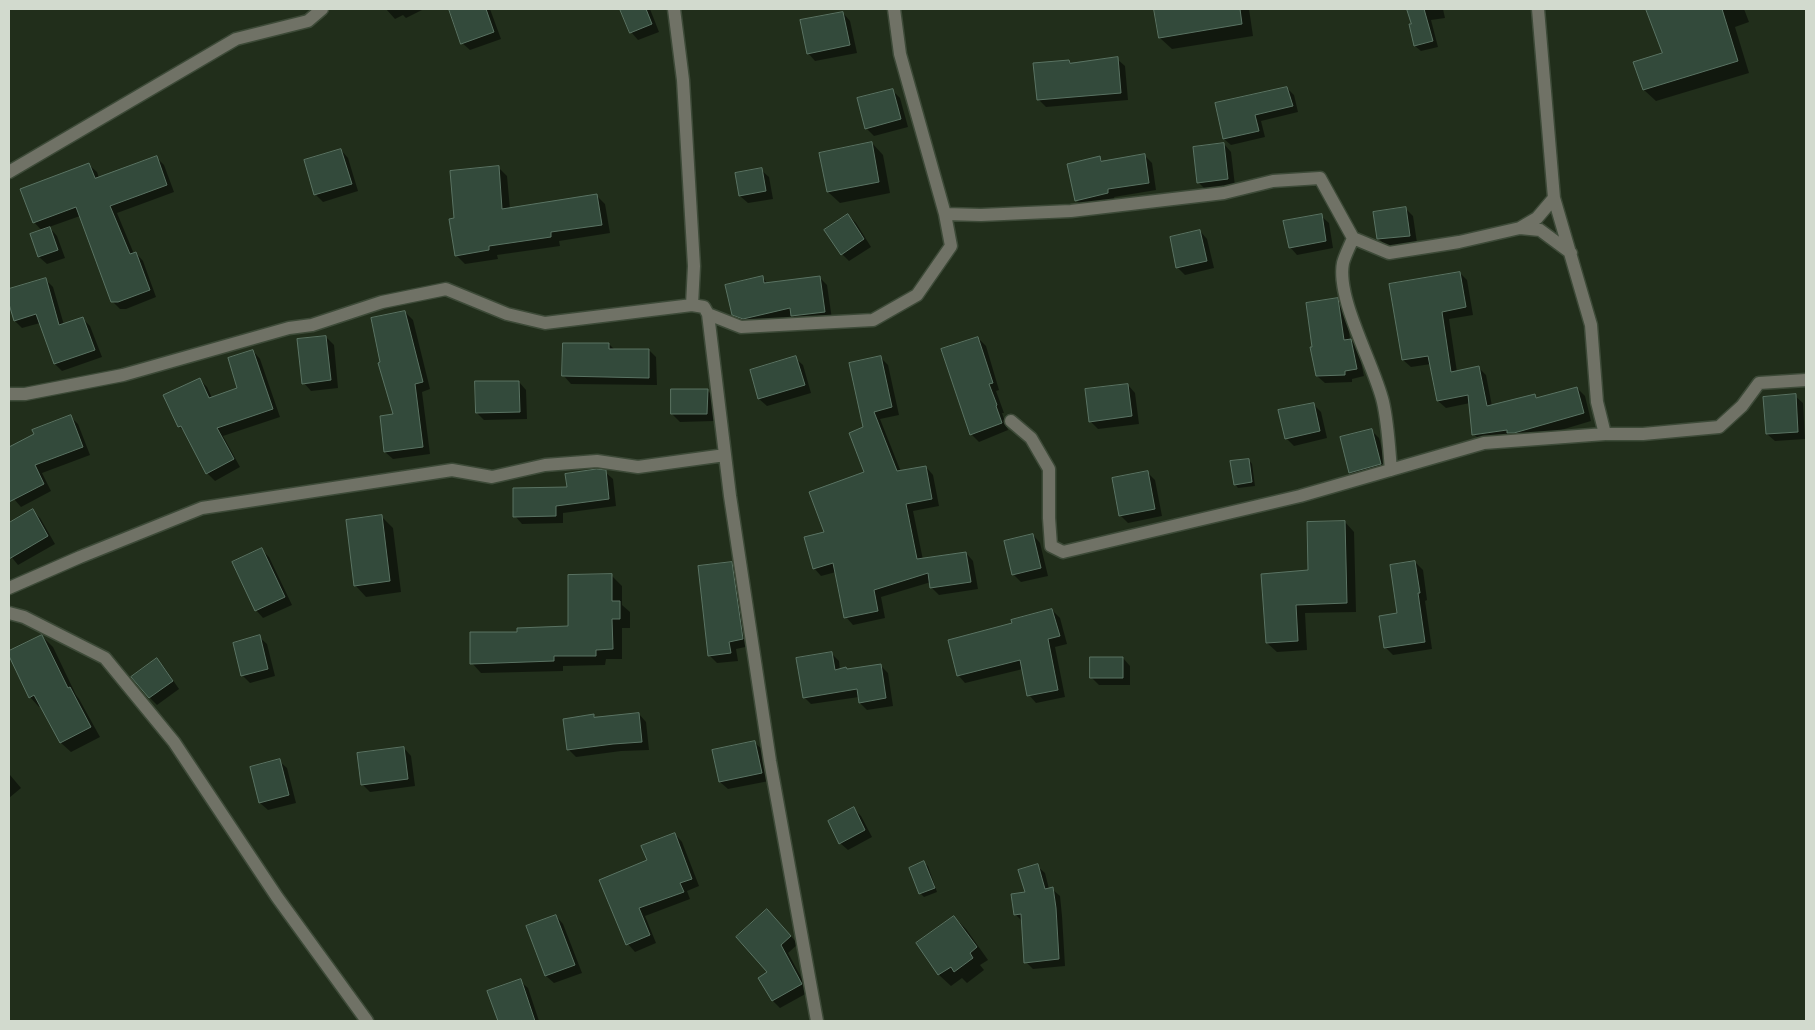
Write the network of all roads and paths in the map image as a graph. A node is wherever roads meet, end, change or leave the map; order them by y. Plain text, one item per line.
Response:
1 (322, 9) edge
2 (674, 9) edge
3 (894, 9) edge
4 (1538, 9) edge
5 (9, 172) edge
6 (1554, 198) junction
7 (945, 214) junction
8 (1520, 228) junction
9 (1353, 238) junction
10 (1571, 253) junction
11 (692, 305) junction
12 (708, 314) junction
13 (1806, 380) edge
14 (9, 394) edge
15 (1011, 421) dead end
16 (1605, 434) junction
17 (725, 455) junction
18 (1391, 470) junction
19 (9, 588) edge
20 (9, 613) edge
21 (367, 1021) edge
22 (817, 1021) edge

1 - 5 street
2 - 11 street
3 - 7 street
4 - 6 street
6 - 8 street
6 - 10 street
7 - 9 street
7 - 12 street
8 - 9 street
8 - 10 street
9 - 18 street
10 - 16 street
11 - 12 street
11 - 14 street
12 - 17 street
13 - 16 street
15 - 18 street
16 - 18 street
17 - 19 street
17 - 22 street
20 - 21 street

